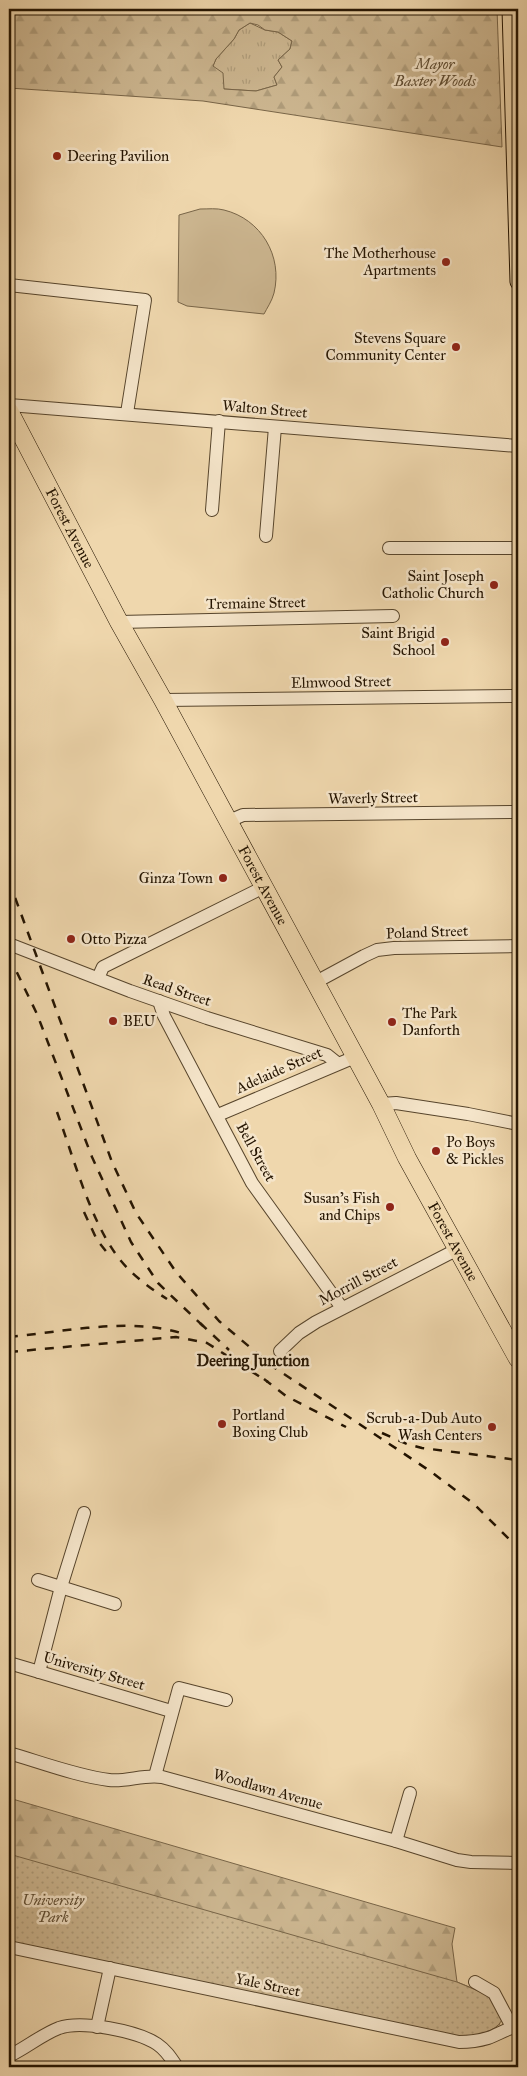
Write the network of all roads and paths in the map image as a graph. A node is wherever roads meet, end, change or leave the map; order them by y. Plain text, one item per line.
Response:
1 (510, 9) edge
2 (514, 32) edge
3 (518, 282) edge
4 (9, 285) edge
5 (9, 405) edge
6 (9, 410) edge
7 (127, 413) junction
8 (219, 421) junction
9 (275, 427) junction
10 (518, 446) edge
11 (212, 510) dead end
12 (266, 536) dead end
13 (389, 548) dead end
14 (518, 548) edge
15 (393, 616) dead end
16 (119, 622) junction
17 (518, 696) edge
18 (163, 700) junction
19 (518, 812) edge
20 (229, 821) junction
21 (264, 887) junction
22 (9, 944) edge
23 (518, 946) edge
24 (98, 978) junction
25 (316, 982) junction
26 (159, 1001) junction
27 (355, 1057) junction
28 (336, 1063) junction
29 (381, 1104) junction
30 (218, 1115) junction
31 (518, 1124) edge
32 (458, 1249) junction
33 (342, 1308) junction
34 (280, 1351) dead end
35 (518, 1359) edge
36 (84, 1513) dead end
37 (38, 1580) dead end
38 (61, 1587) junction
39 (115, 1604) dead end
40 (9, 1664) edge
41 (39, 1672) junction
42 (226, 1700) dead end
43 (171, 1710) junction
44 (9, 1753) edge
45 (154, 1776) junction
46 (410, 1793) dead end
47 (396, 1841) junction
48 (518, 1863) edge
49 (9, 1947) edge
50 (110, 1968) junction
51 (475, 1982) dead end
52 (97, 2027) junction
53 (515, 2027) edge
54 (9, 2056) edge
55 (177, 2067) edge

1 - 2 main road
2 - 3 main road
4 - 7 street
5 - 7 street, Walton Street
6 - 16 highway, Forest Avenue
7 - 8 street, Walton Street
8 - 9 street, Walton Street
8 - 11 street
9 - 10 street, Walton Street
9 - 12 street
13 - 14 street
15 - 16 street, Tremaine Street
16 - 18 highway, Forest Avenue
17 - 18 street, Elmwood Street
18 - 20 highway, Forest Avenue
19 - 20 street, Waverly Street
20 - 21 highway, Forest Avenue
21 - 24 street
21 - 25 highway, Forest Avenue
22 - 24 street, Read Street
23 - 25 street, Poland Street
24 - 26 street, Read Street
25 - 27 highway, Forest Avenue
26 - 28 street, Read Street
26 - 30 street, Bell Street
27 - 28 street, Adelaide Street
27 - 29 highway, Forest Avenue
28 - 30 street, Adelaide Street
29 - 31 street
29 - 32 highway, Forest Avenue
30 - 33 street, Bell Street
32 - 33 street, Morrill Street
32 - 35 highway, Forest Avenue
33 - 34 street, Morrill Street
36 - 38 street
37 - 38 street
38 - 39 street
38 - 41 street
40 - 41 street, University Street
41 - 43 street, University Street
42 - 43 street
43 - 45 street
44 - 45 street, Woodlawn Avenue
45 - 47 street, Woodlawn Avenue
46 - 47 street
47 - 48 street, Woodlawn Avenue
49 - 50 street, Yale Street
50 - 52 street
50 - 53 street, Yale Street
51 - 53 street
52 - 54 street
52 - 55 street

